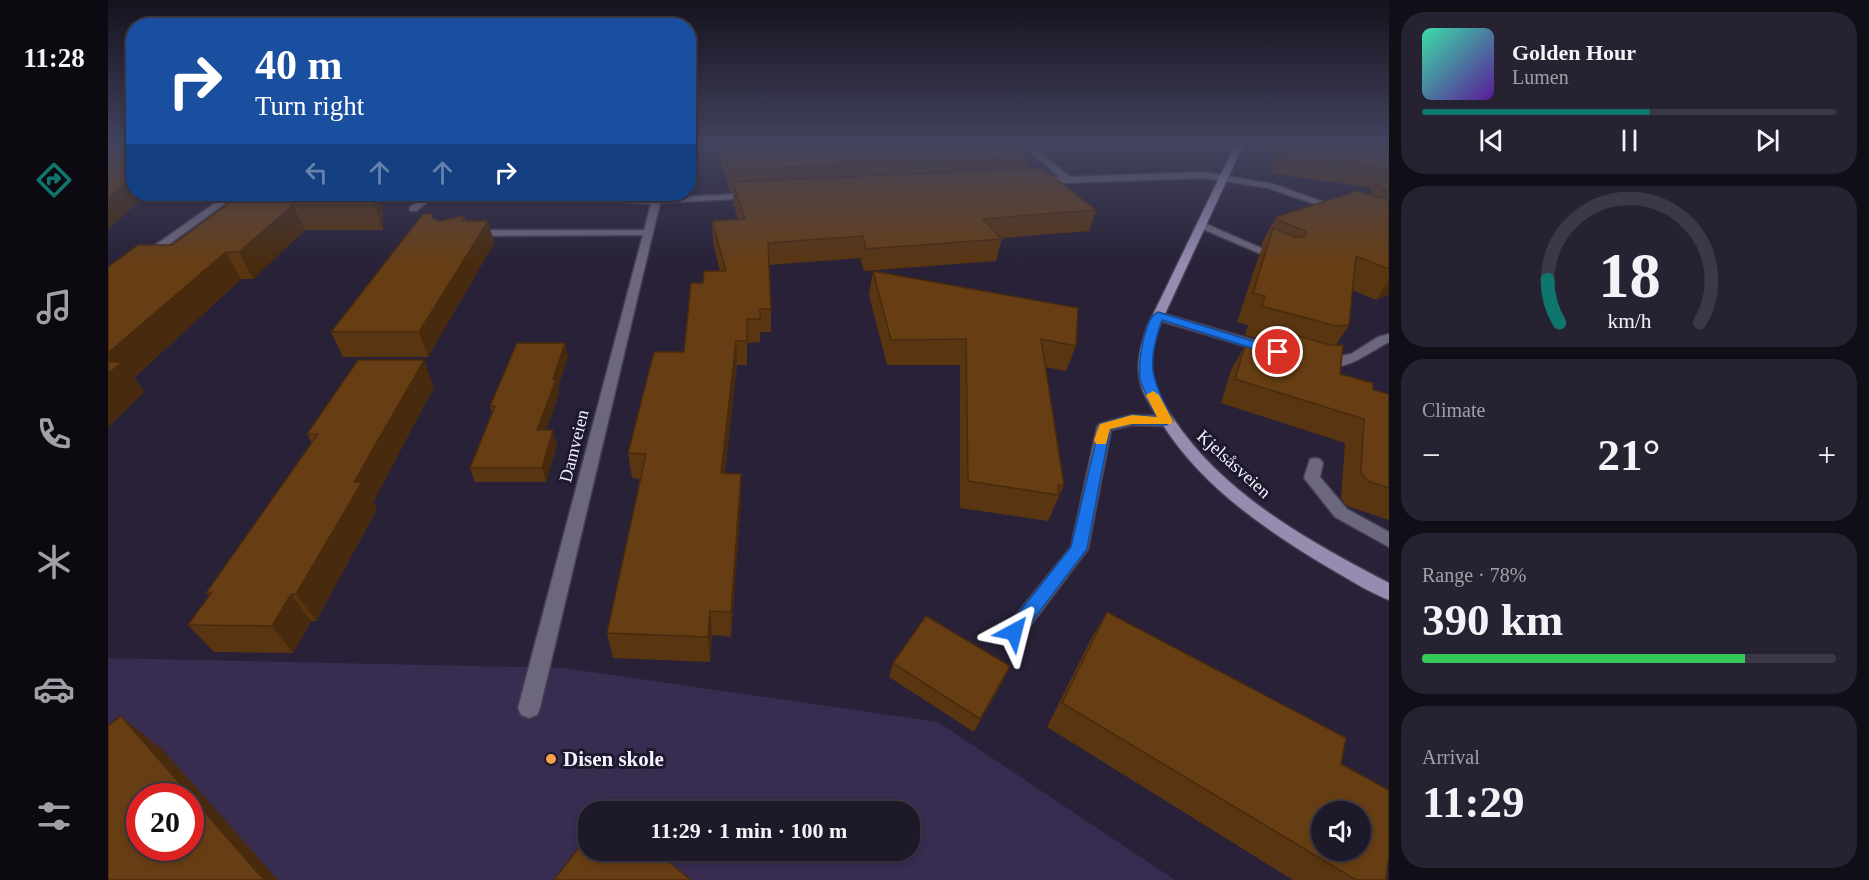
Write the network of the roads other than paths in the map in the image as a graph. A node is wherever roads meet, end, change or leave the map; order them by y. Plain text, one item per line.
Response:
1 (1221, 184) edge
2 (1260, 184) edge
3 (761, 196) edge
4 (696, 197) edge
5 (223, 201) edge
6 (424, 201) edge
7 (655, 201) edge
8 (413, 209) dead end
9 (1347, 212) edge
10 (1201, 225) junction
11 (646, 233) junction
12 (462, 235) edge
13 (1284, 260) edge
14 (137, 263) edge
15 (1158, 316) junction
16 (1389, 338) edge
17 (1166, 421) junction
18 (1315, 463) dead end
19 (1389, 540) edge
20 (1389, 592) edge
21 (1014, 632) dead end
22 (529, 708) dead end

1 - 10 street, Kjelsåsveien
2 - 9 street
3 - 4 street
5 - 14 street
6 - 8 street
7 - 11 street, Damveien
10 - 13 street
10 - 15 street, Kjelsåsveien
11 - 12 street
11 - 22 street, Damveien
15 - 16 street
15 - 17 street, Kjelsåsveien
17 - 20 street, Kjelsåsveien
17 - 21 street
18 - 19 street

